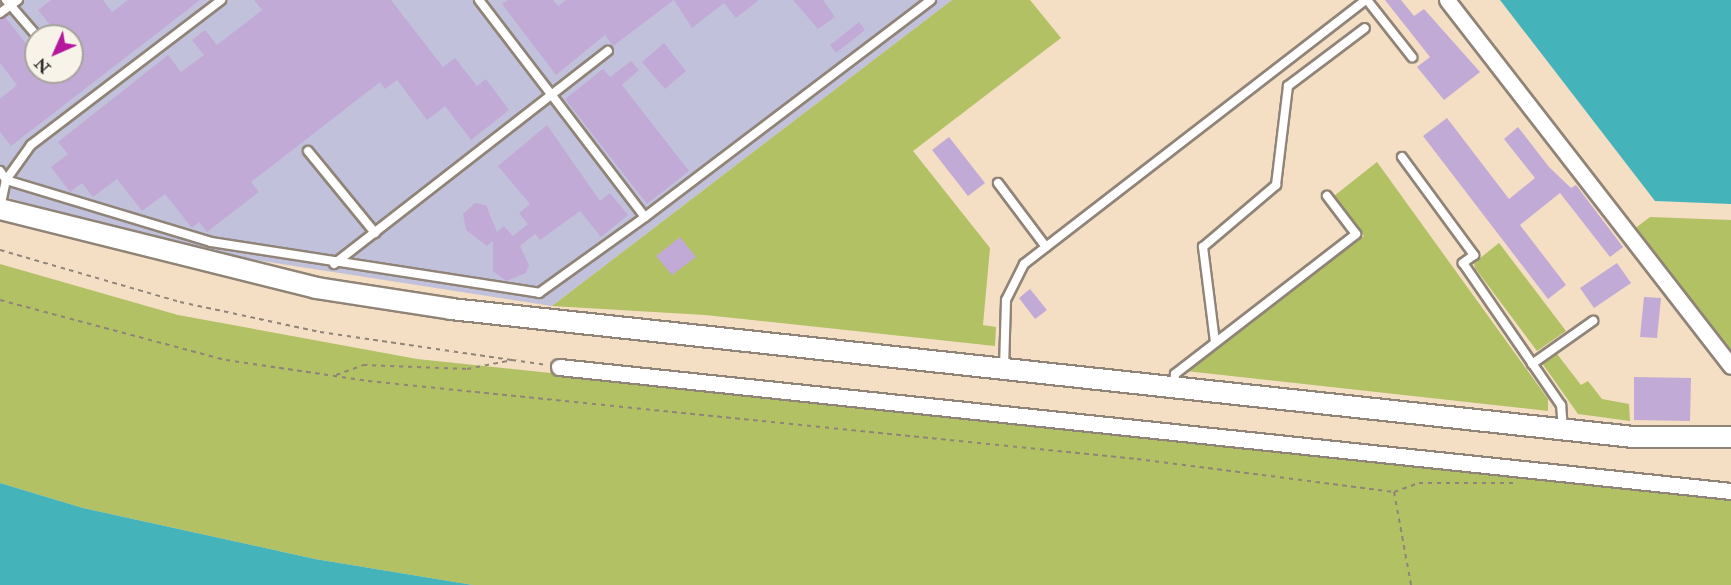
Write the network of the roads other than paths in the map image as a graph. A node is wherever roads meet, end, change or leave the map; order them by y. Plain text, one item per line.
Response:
1 (18, 0) edge
2 (221, 0) edge
3 (479, 0) edge
4 (930, 0) edge
5 (1367, 0) edge
6 (1447, 0) edge
7 (8, 3) edge
8 (0, 13) edge
9 (26, 24) edge
10 (1365, 28) dead end
11 (608, 51) dead end
12 (1412, 57) dead end
13 (552, 97) junction
14 (308, 151) dead end
15 (1402, 157) dead end
16 (0, 171) edge
17 (6, 180) junction
18 (998, 183) dead end
19 (1327, 196) dead end
20 (0, 209) edge
21 (645, 217) junction
22 (375, 233) junction
23 (1046, 247) junction
24 (334, 264) junction
25 (1593, 321) dead end
26 (1215, 342) junction
27 (1532, 364) junction
28 (1731, 366) edge
29 (559, 367) road end
30 (1004, 370) junction
31 (1173, 388) junction
32 (1563, 429) junction
33 (1731, 437) edge
34 (1731, 491) edge

1 - 7 lane
2 - 17 lane
3 - 13 lane
4 - 21 lane
5 - 12 lane
5 - 23 lane
6 - 28 street
7 - 8 lane
7 - 9 lane
10 - 26 lane
11 - 13 lane
13 - 21 lane
13 - 22 lane
14 - 22 lane
15 - 27 lane
16 - 17 lane
17 - 20 lane
17 - 24 lane
18 - 23 lane
19 - 26 lane
20 - 30 street
21 - 24 lane
22 - 24 lane
23 - 30 lane
25 - 27 lane
26 - 31 lane
27 - 32 lane
29 - 34 street
30 - 31 street
31 - 32 street
32 - 33 street

